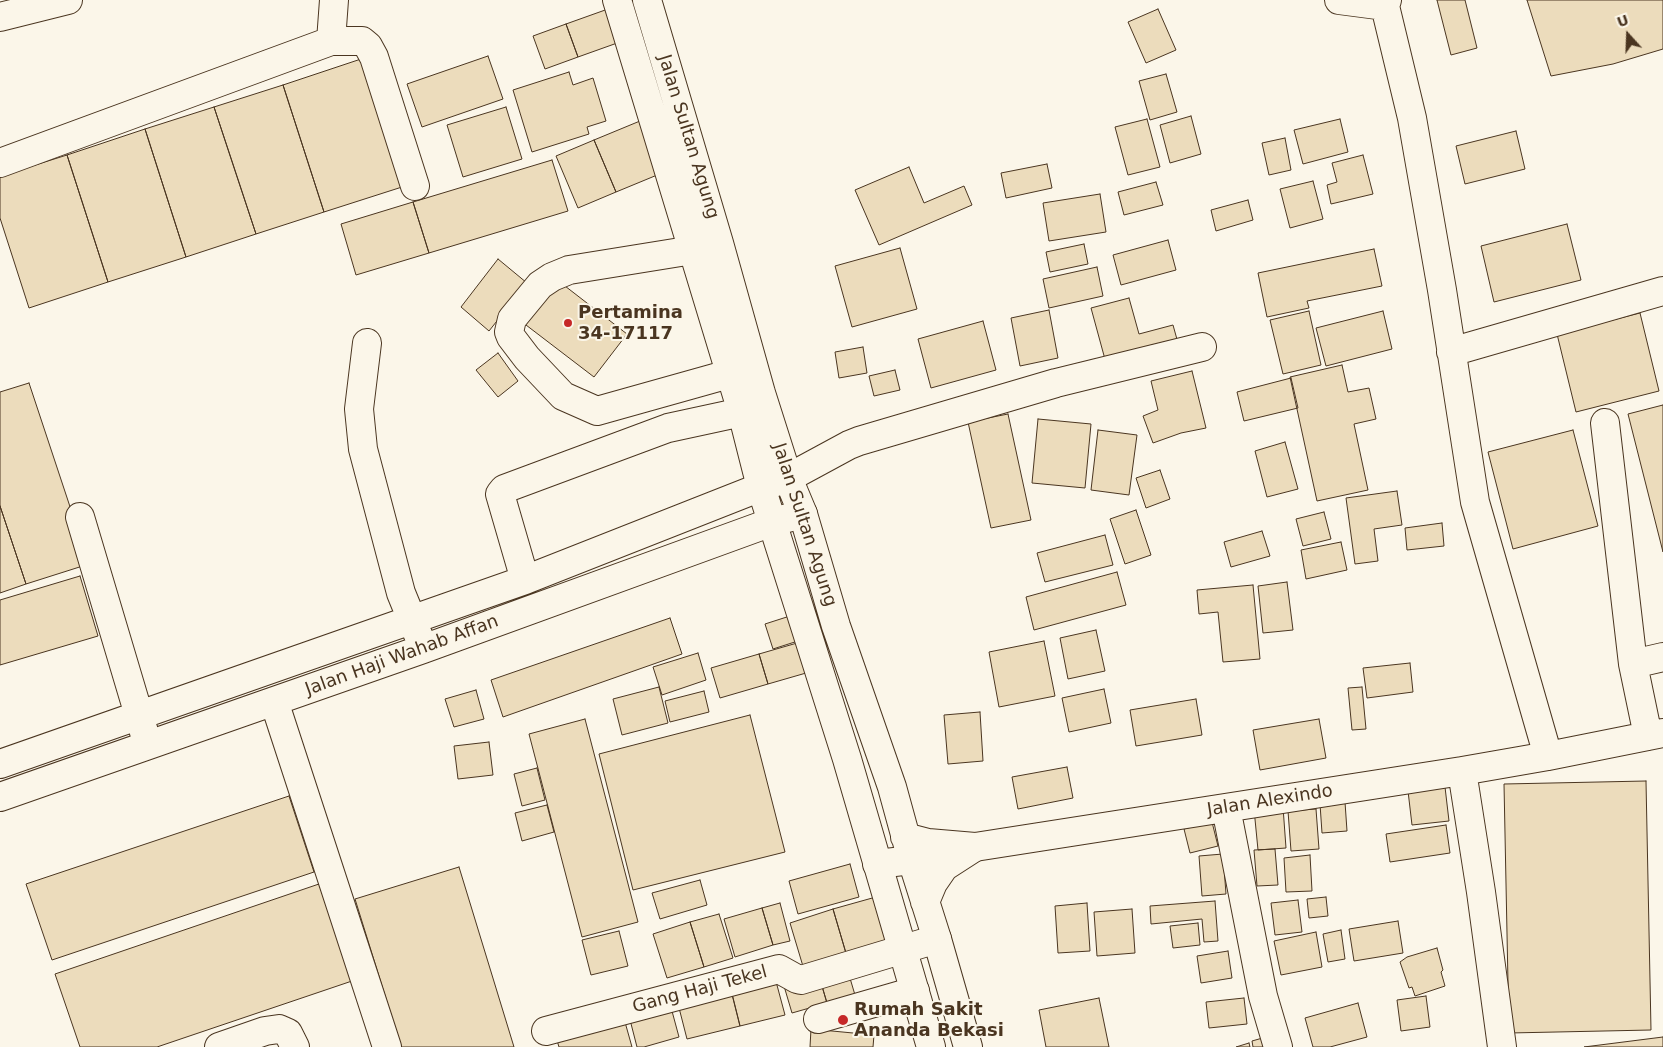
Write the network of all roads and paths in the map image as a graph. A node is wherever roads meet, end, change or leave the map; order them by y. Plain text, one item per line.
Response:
1 (68, 0) edge
2 (334, 0) edge
3 (617, 0) edge
4 (647, 0) edge
5 (1339, 0) edge
6 (1386, 3) edge
7 (0, 17) edge
8 (332, 41) junction
9 (0, 163) edge
10 (415, 186) dead end
11 (719, 243) junction
12 (693, 250) junction
13 (1663, 291) edge
14 (367, 343) dead end
15 (1202, 347) dead end
16 (1451, 352) junction
17 (729, 374) junction
18 (742, 412) junction
19 (1605, 423) dead end
20 (788, 478) junction
21 (761, 487) junction
22 (803, 514) junction
23 (80, 517) dead end
24 (772, 522) junction
25 (525, 580) junction
26 (412, 620) junction
27 (423, 650) junction
28 (1663, 657) edge
29 (1633, 664) junction
30 (274, 701) junction
31 (139, 716) junction
32 (1659, 735) edge
33 (148, 746) junction
34 (1548, 756) junction
35 (0, 764) edge
36 (1462, 771) junction
37 (0, 797) edge
38 (1226, 808) junction
39 (975, 847) junction
40 (908, 848) junction
41 (877, 864) junction
42 (925, 902) junction
43 (938, 939) junction
44 (904, 949) junction
45 (915, 991) junction
46 (818, 1018) dead end
47 (546, 1031) dead end
48 (219, 1047) edge
49 (295, 1047) edge
50 (387, 1047) edge
51 (931, 1047) edge
52 (968, 1047) edge
53 (1278, 1047) edge
54 (1502, 1047) edge

1 - 7 main road
2 - 8 main road
3 - 12 main road, Jalan Sultan Agung
4 - 11 main road, Jalan Sultan Agung
5 - 6 main road
6 - 16 main road
8 - 9 main road
8 - 10 main road
11 - 12 main road
11 - 20 main road, Jalan Sultan Agung
12 - 17 main road, Jalan Sultan Agung
12 - 17 main road
13 - 16 main road
14 - 26 main road
15 - 20 main road, Jalan Haji Wahab Affan
16 - 34 main road
17 - 18 main road, Jalan Sultan Agung
18 - 21 main road, Jalan Sultan Agung
18 - 25 main road
19 - 29 main road
20 - 21 main road, Jalan Haji Wahab Affan
20 - 22 main road, Jalan Sultan Agung
21 - 24 main road, Jalan Sultan Agung
21 - 25 main road, Jalan Haji Wahab Affan
22 - 24 main road, Jalan Haji Wahab Affan
22 - 40 main road, Jalan Sultan Agung
23 - 31 main road
24 - 27 main road, Jalan Haji Wahab Affan
24 - 41 main road, Jalan Sultan Agung
25 - 26 main road, Jalan Haji Wahab Affan
26 - 27 main road
26 - 31 main road, Jalan Haji Wahab Affan
27 - 30 main road, Jalan Haji Wahab Affan
28 - 29 main road
29 - 32 main road
30 - 33 main road, Jalan Haji Wahab Affan
30 - 50 main road
31 - 33 main road
31 - 35 main road, Jalan Haji Wahab Affan
32 - 34 main road, Jalan Alexindo
33 - 37 main road, Jalan Haji Wahab Affan
34 - 36 main road, Jalan Alexindo
36 - 38 main road, Jalan Alexindo
36 - 54 main road
38 - 39 main road, Jalan Alexindo
38 - 53 main road
39 - 40 main road
39 - 42 main road
40 - 41 main road
40 - 42 main road, Jalan Sultan Agung
41 - 44 main road, Jalan Sultan Agung
42 - 43 main road, Jalan Sultan Agung
43 - 44 main road, Gang Haji Tekel
43 - 52 main road, Jalan Sultan Agung
44 - 45 main road, Jalan Sultan Agung
44 - 47 main road, Gang Haji Tekel
45 - 46 main road
45 - 51 main road, Jalan Sultan Agung
48 - 49 main road

